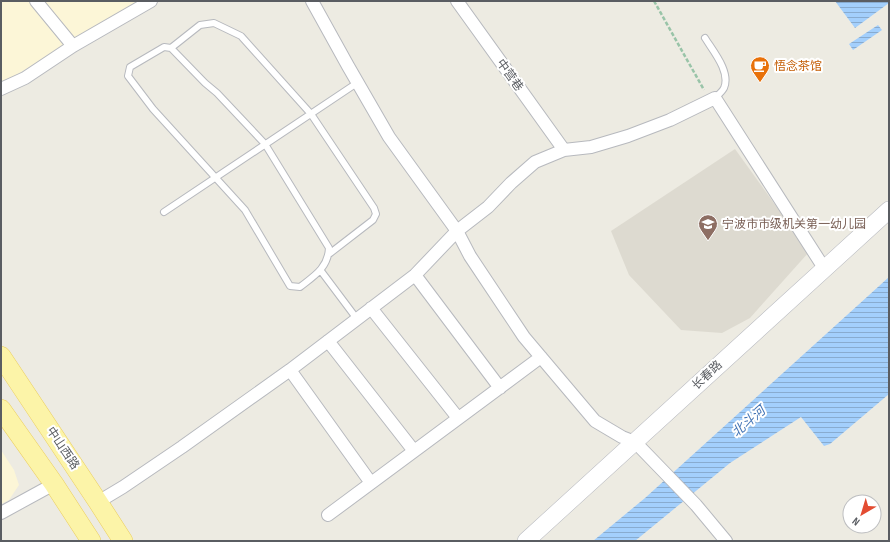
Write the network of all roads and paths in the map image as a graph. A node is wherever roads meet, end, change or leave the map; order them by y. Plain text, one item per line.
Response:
1 (36, 1) edge
2 (151, 1) edge
3 (312, 1) edge
4 (456, 1) edge
5 (654, 1) edge
6 (705, 38) dead end
7 (73, 46) junction
8 (171, 48) junction
9 (357, 82) junction
10 (1, 89) edge
11 (712, 99) junction
12 (311, 114) junction
13 (265, 144) junction
14 (564, 150) junction
15 (214, 178) junction
16 (889, 210) edge
17 (164, 212) dead end
18 (457, 231) junction
19 (329, 254) junction
20 (824, 268) junction
21 (321, 271) junction
22 (416, 275) junction
23 (372, 308) junction
24 (357, 319) junction
25 (328, 341) junction
26 (1, 356) edge
27 (541, 357) junction
28 (290, 370) junction
29 (500, 388) junction
30 (1, 408) edge
31 (458, 418) junction
32 (635, 442) junction
33 (414, 452) junction
34 (371, 482) junction
35 (54, 484) junction
36 (98, 502) junction
37 (1, 513) edge
38 (328, 515) dead end
39 (91, 541) edge
40 (123, 541) edge
41 (526, 541) edge
42 (726, 541) edge

1 - 7 street
2 - 7 street
3 - 9 street
4 - 14 street, 中营巷
5 - 11 path
6 - 11 lane
7 - 10 street
8 - 12 lane
8 - 13 lane
8 - 15 lane
9 - 12 lane
9 - 18 street
11 - 14 street
11 - 20 street
12 - 13 lane
12 - 19 lane
13 - 15 lane
13 - 19 lane
14 - 18 street
15 - 17 lane
15 - 21 lane
16 - 20 main road, 长春路
18 - 22 street
18 - 27 street
19 - 21 lane
20 - 32 main road, 长春路
21 - 24 lane
22 - 23 street
22 - 29 street
23 - 24 street
23 - 31 street
24 - 25 street
25 - 28 street
25 - 33 street
26 - 36 main road, 中山西路
27 - 29 street
27 - 32 street
28 - 34 street
28 - 36 street
29 - 31 street
30 - 35 main road
31 - 33 street
32 - 41 main road, 长春路
32 - 42 street
33 - 34 street
34 - 38 street
35 - 37 street
35 - 39 main road
36 - 40 main road, 中山西路

